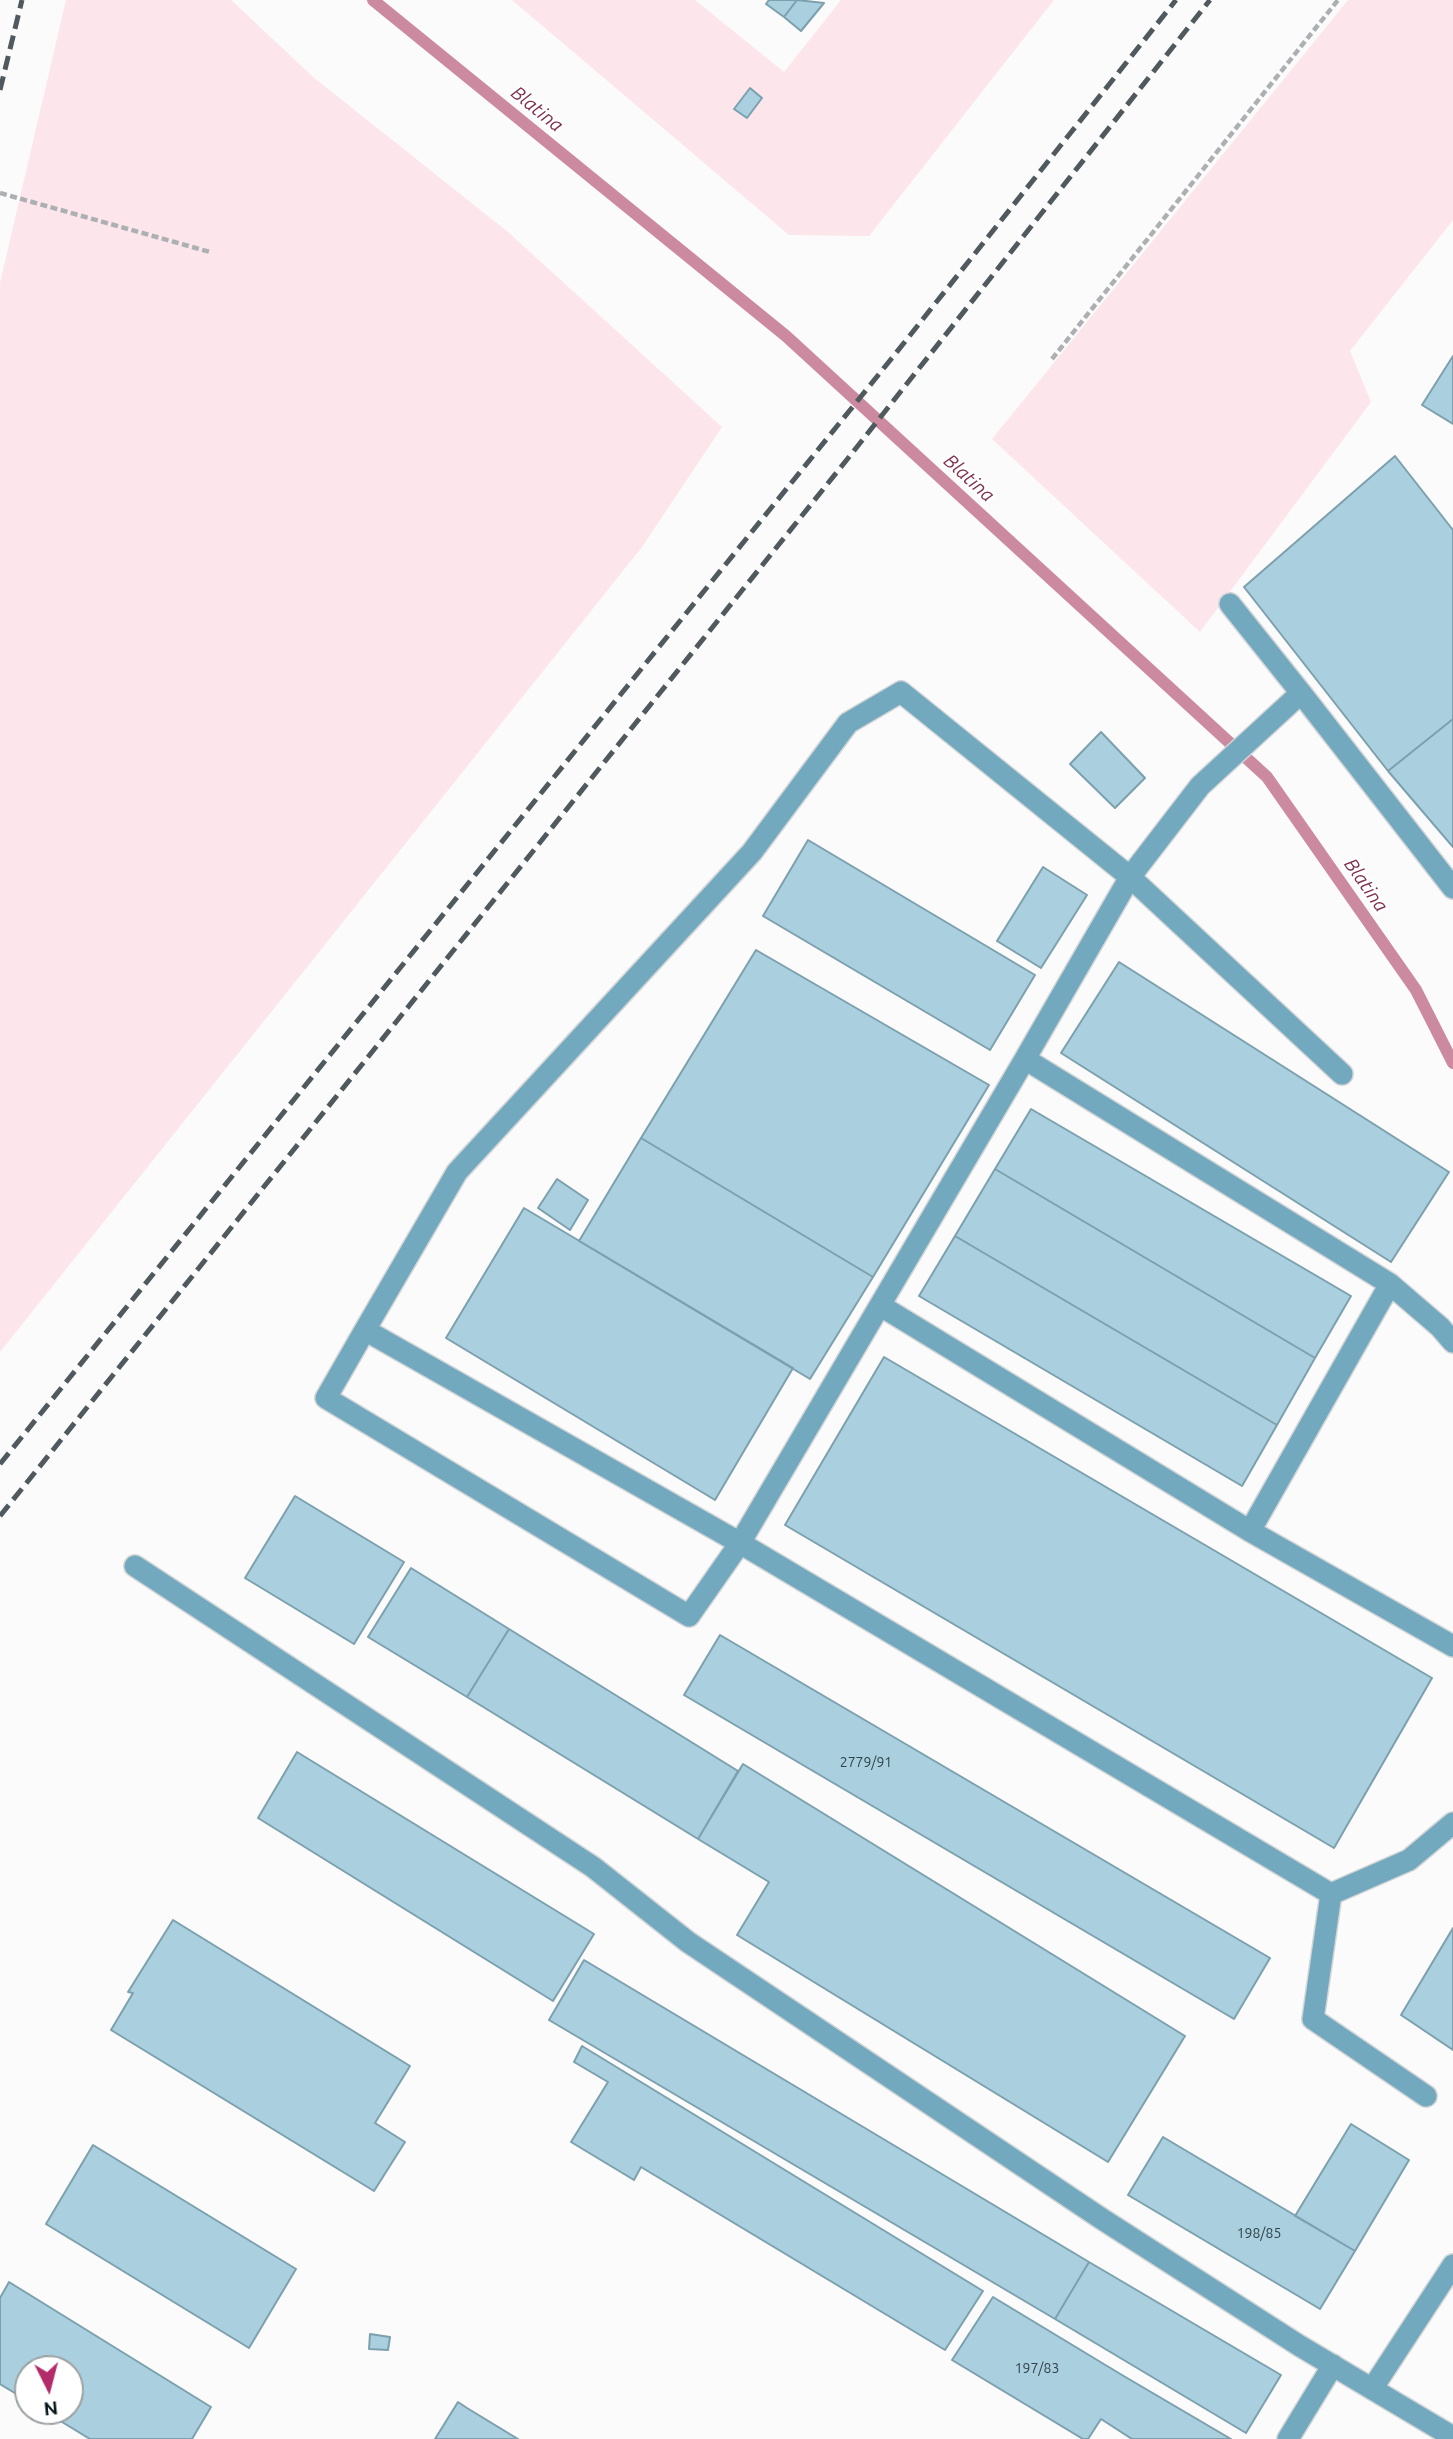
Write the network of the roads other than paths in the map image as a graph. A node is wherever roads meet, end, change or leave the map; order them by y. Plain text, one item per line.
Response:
1 (1230, 604) dead end
2 (1300, 693) junction
3 (1130, 877) junction
4 (1453, 888) edge
5 (1025, 1059) junction
6 (1342, 1074) dead end
7 (1390, 1284) junction
8 (881, 1306) junction
9 (365, 1330) junction
10 (1453, 1342) edge
11 (1250, 1531) junction
12 (740, 1543) junction
13 (135, 1566) dead end
14 (1453, 1646) edge
15 (1453, 1823) edge
16 (1331, 1894) junction
17 (1426, 2096) dead end
18 (1453, 2264) edge
19 (1333, 2365) junction
20 (1372, 2389) junction
21 (1453, 2437) edge
22 (1288, 2439) edge

1 - 2 lane
2 - 3 lane
2 - 4 lane
3 - 5 lane
3 - 6 lane
3 - 9 lane
5 - 7 lane
5 - 8 lane
7 - 10 lane
7 - 11 lane
8 - 11 lane
8 - 12 lane
9 - 12 lane
9 - 12 lane
11 - 14 lane
12 - 16 lane
13 - 19 lane
15 - 16 lane
16 - 17 lane
18 - 20 lane
19 - 20 lane
19 - 22 lane
20 - 21 lane

